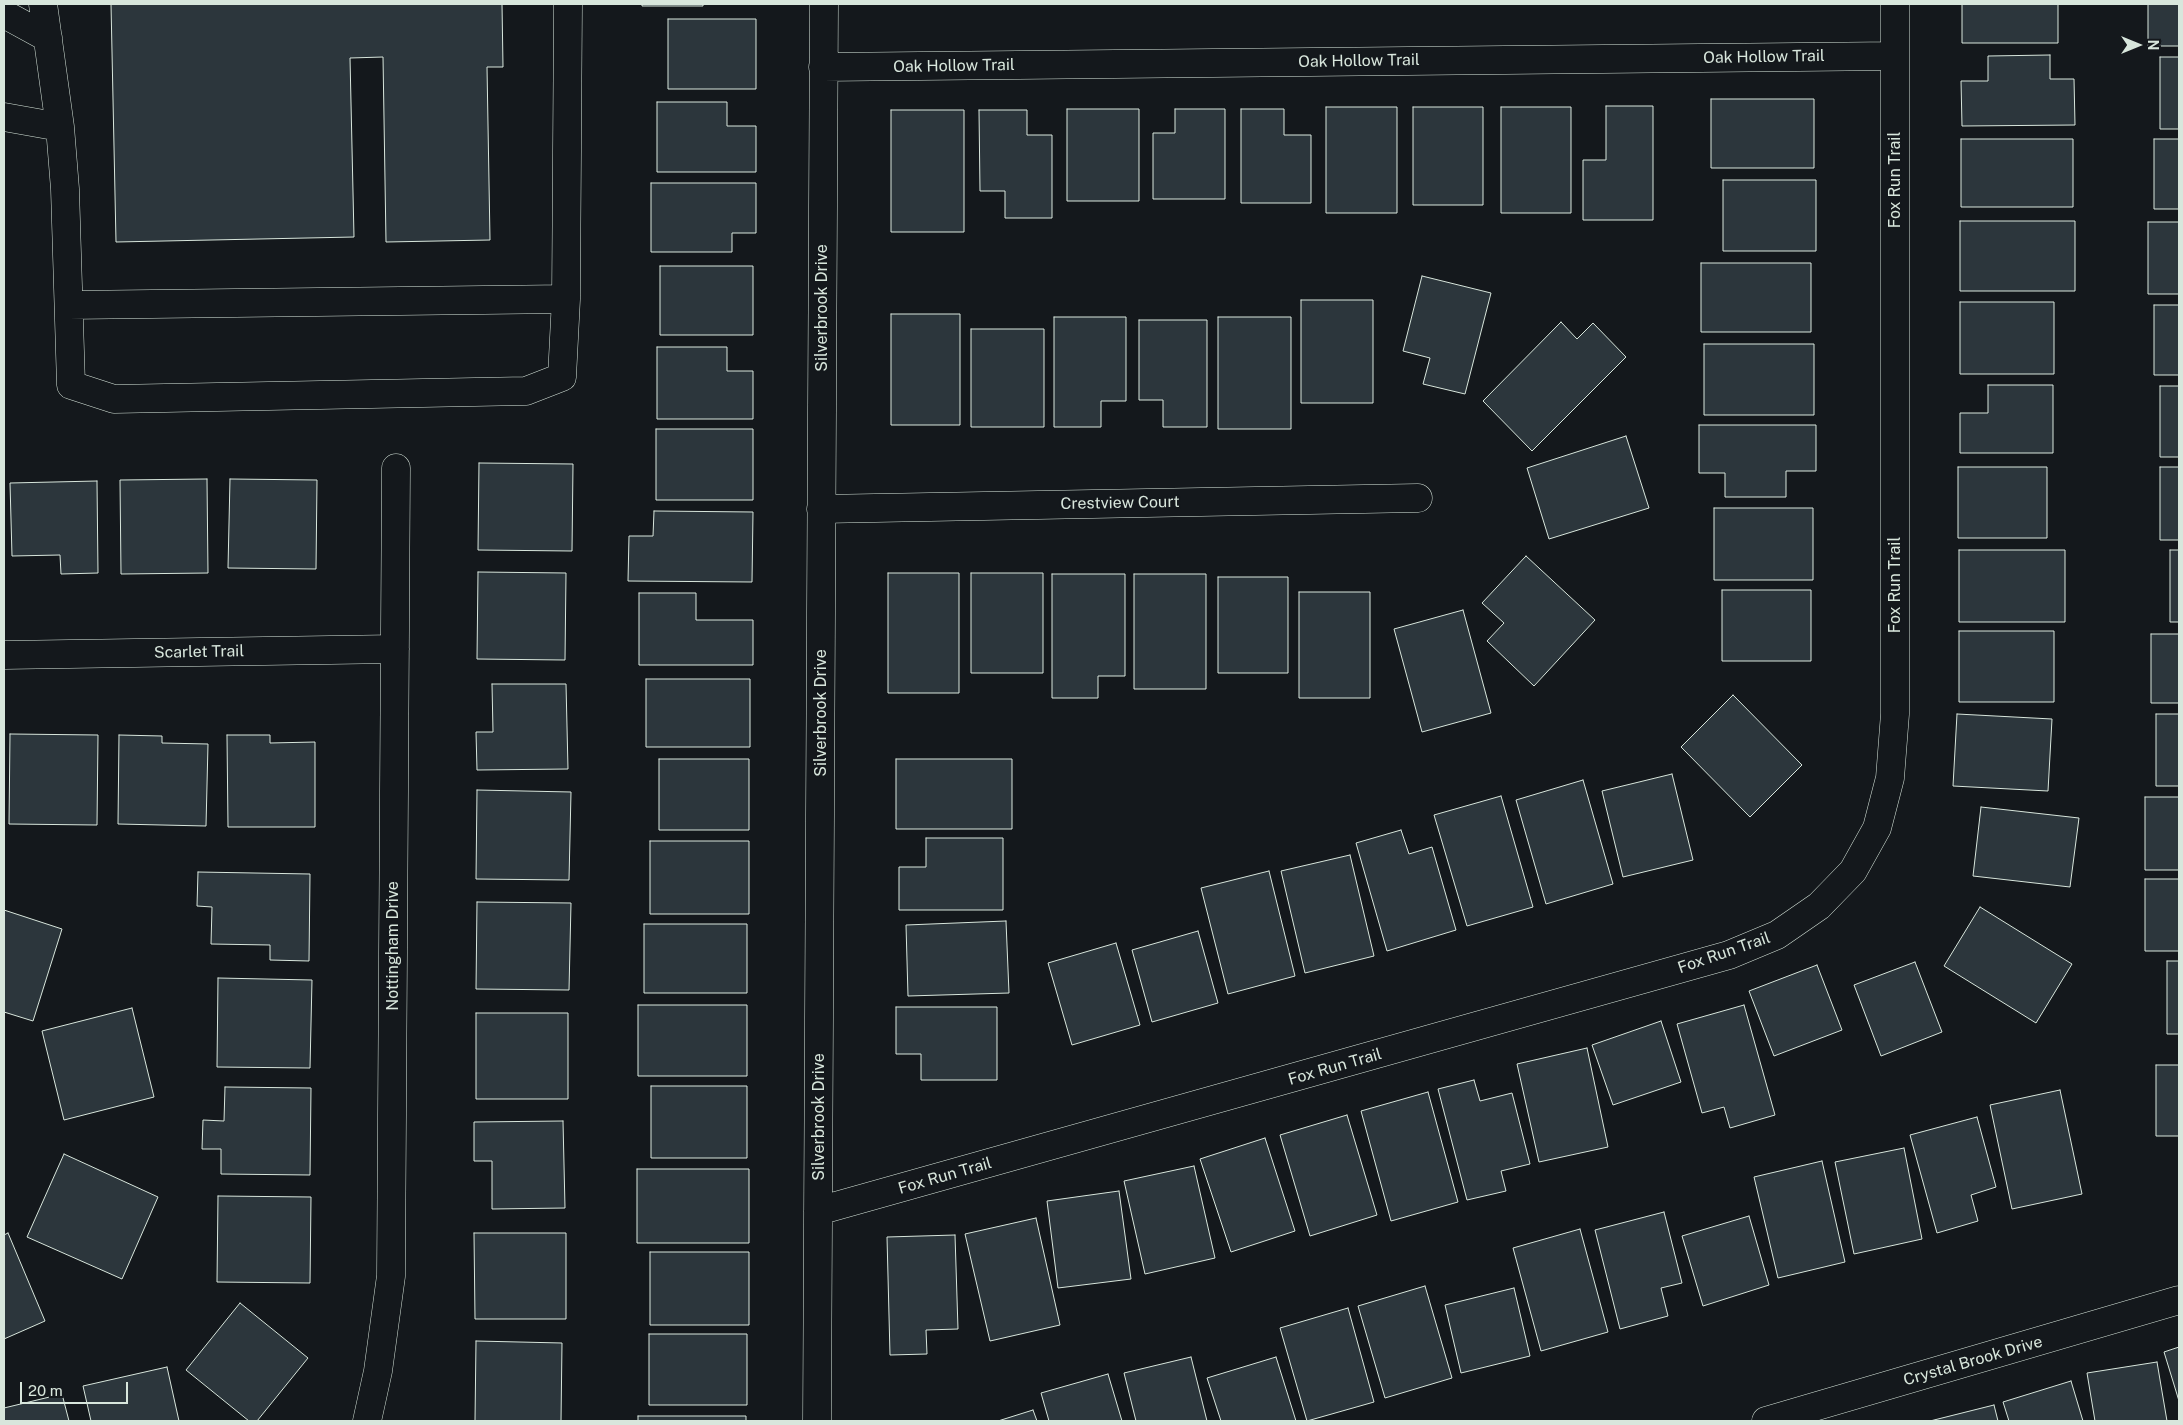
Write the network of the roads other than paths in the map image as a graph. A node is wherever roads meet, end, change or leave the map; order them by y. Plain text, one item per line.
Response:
1 (43, 4) edge
2 (568, 4) edge
3 (824, 4) edge
4 (1895, 4) edge
5 (4, 14) edge
6 (48, 38) junction
7 (1895, 56) junction
8 (823, 67) junction
9 (4, 118) edge
10 (60, 127) junction
11 (566, 299) junction
12 (68, 305) junction
13 (396, 468) dead end
14 (1418, 498) dead end
15 (821, 509) junction
16 (395, 649) junction
17 (4, 655) edge
18 (818, 1211) junction
19 (2179, 1300) edge
20 (366, 1421) edge
21 (817, 1421) edge
22 (1766, 1421) edge

1 - 6 street
2 - 11 street
3 - 8 street, Silverbrook Drive
4 - 7 street, Fox Run Trail
5 - 6 street
6 - 10 street
7 - 8 street, Oak Hollow Trail
7 - 18 street, Fox Run Trail
8 - 15 street, Silverbrook Drive
9 - 10 street
10 - 12 street
11 - 12 street
11 - 12 street
13 - 16 street, Nottingham Drive
14 - 15 street, Crestview Court
15 - 18 street, Silverbrook Drive
16 - 17 street, Scarlet Trail
16 - 20 street, Nottingham Drive
18 - 21 street, Silverbrook Drive
19 - 22 street, Crystal Brook Drive

